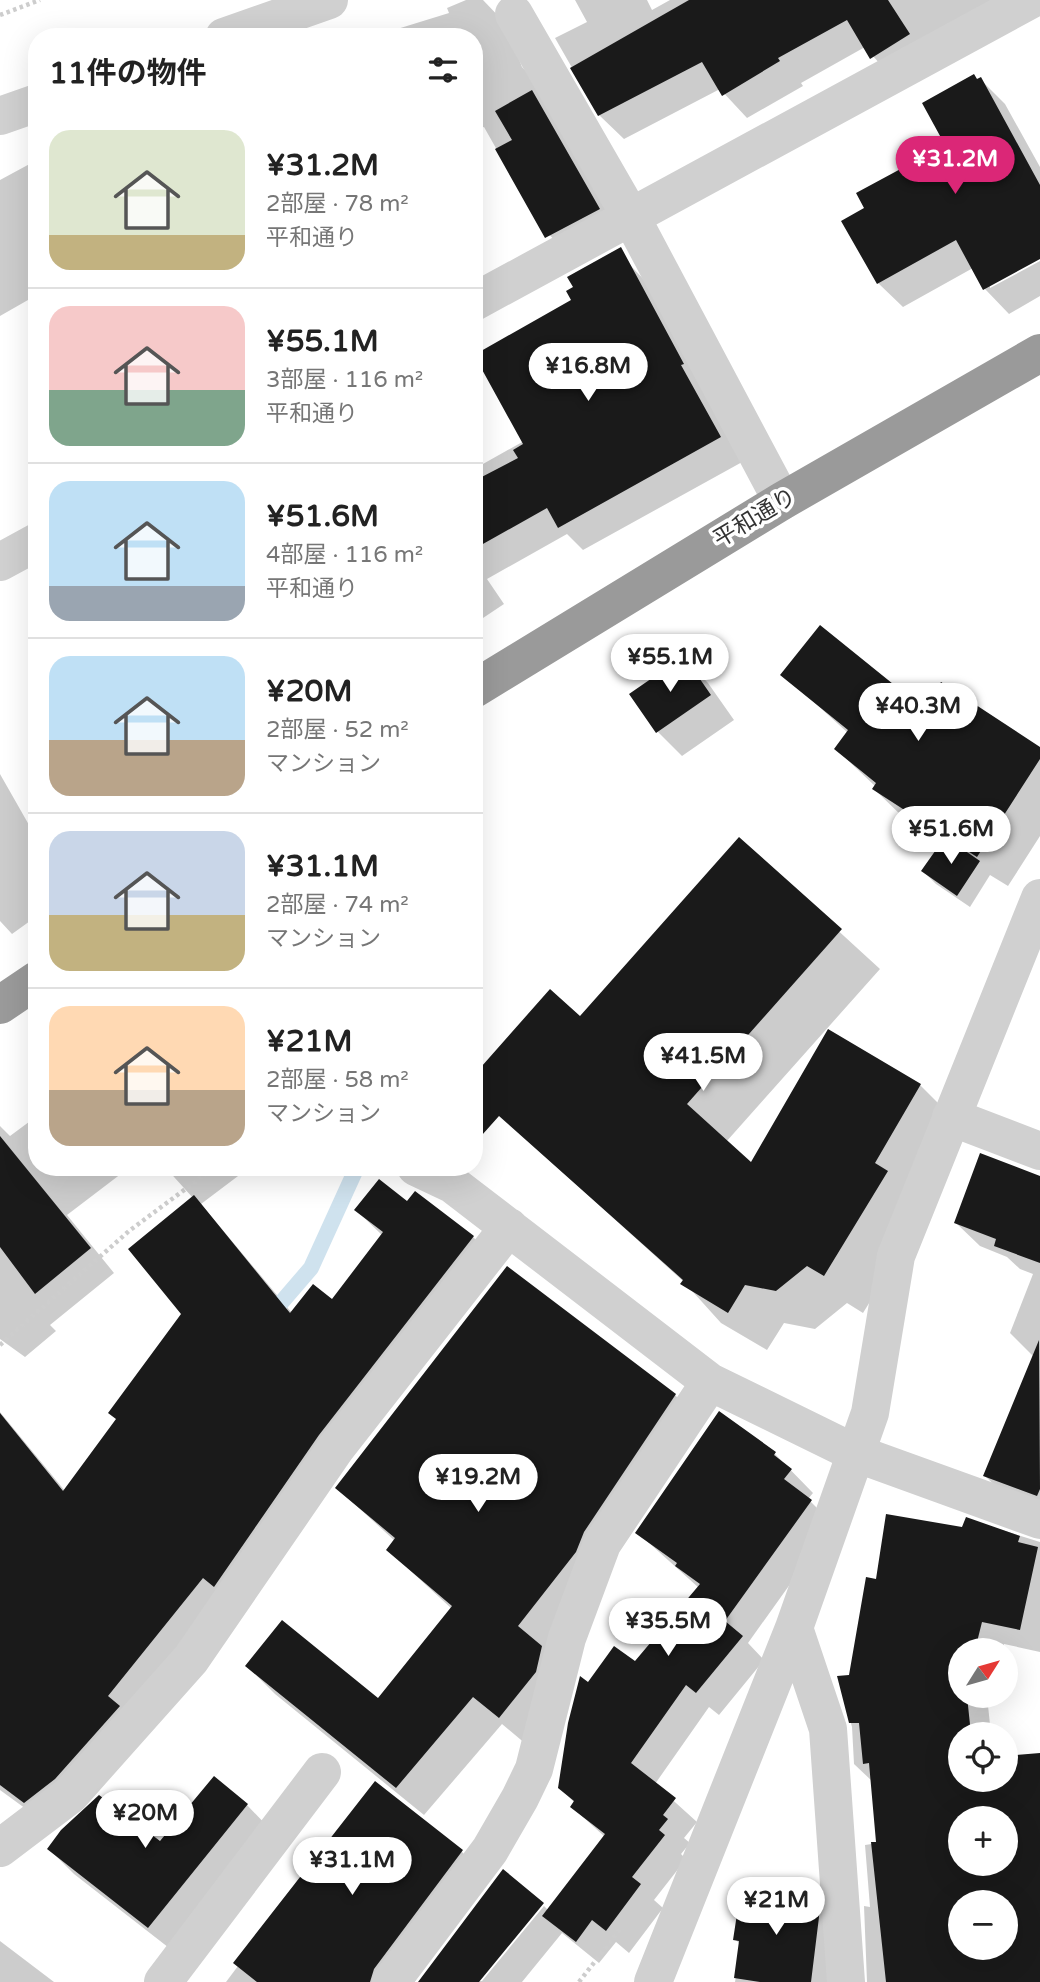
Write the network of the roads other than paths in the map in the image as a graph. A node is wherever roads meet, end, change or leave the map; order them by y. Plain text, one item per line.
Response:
1 (329, 0) edge
2 (1030, 0) edge
3 (514, 14) dead end
4 (250, 28) edge
5 (28, 106) edge
6 (0, 116) edge
7 (631, 217) junction
8 (483, 297) edge
9 (1040, 353) edge
10 (782, 501) junction
11 (28, 547) edge
12 (0, 562) edge
13 (483, 684) edge
14 (1040, 898) edge
15 (28, 986) edge
16 (0, 1005) edge
17 (951, 1117) junction
18 (1040, 1151) edge
19 (435, 1176) edge
20 (509, 1227) junction
21 (710, 1382) junction
22 (855, 1453) junction
23 (1040, 1520) edge
24 (794, 1628) junction
25 (322, 1772) dead end
26 (0, 1848) edge
27 (163, 1982) edge
28 (391, 1982) edge
29 (653, 1982) edge
30 (846, 1982) edge

1 - 4 street
2 - 7 street
3 - 7 street
5 - 6 street
7 - 8 street
7 - 10 street
9 - 10 highway, 平和通り
10 - 13 highway, 平和通り
11 - 12 street
14 - 17 street
15 - 16 highway
17 - 18 street
17 - 22 street
19 - 20 street
20 - 21 street
20 - 26 street
21 - 22 street
21 - 28 street
22 - 23 street
22 - 24 street
24 - 29 street
24 - 30 street
25 - 27 street

